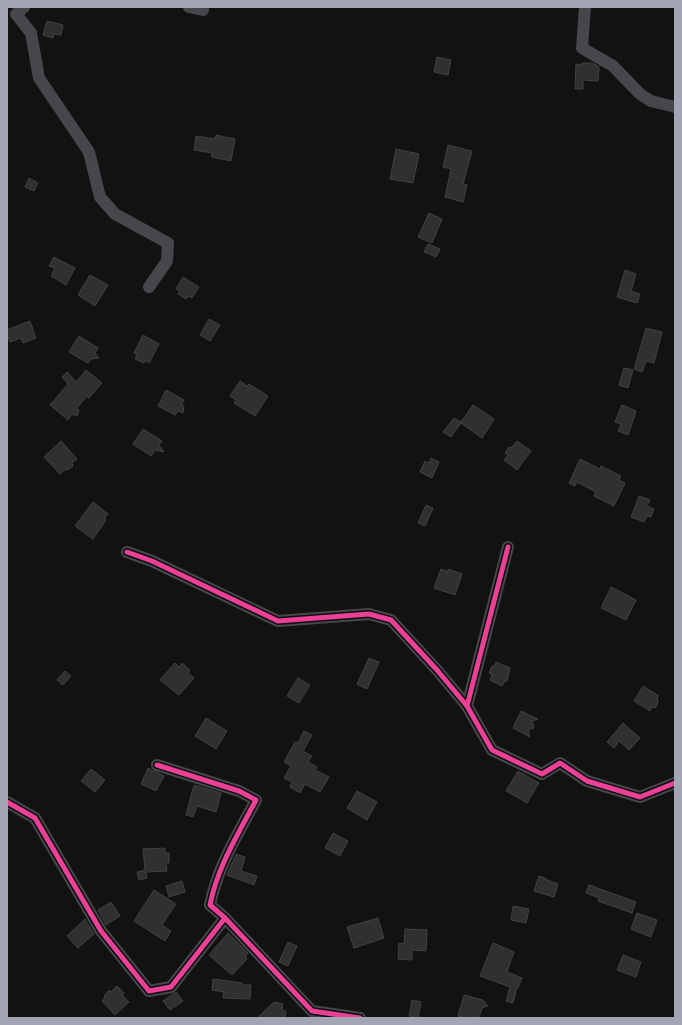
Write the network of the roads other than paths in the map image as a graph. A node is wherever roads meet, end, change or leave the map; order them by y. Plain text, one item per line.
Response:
1 (24, 7) edge
2 (189, 7) edge
3 (585, 7) edge
4 (203, 10) dead end
5 (675, 107) edge
6 (149, 287) dead end
7 (508, 547) dead end
8 (127, 552) dead end
9 (467, 706) junction
10 (157, 766) dead end
11 (675, 783) edge
12 (7, 802) edge
13 (225, 918) junction
14 (360, 1018) edge

1 - 6 street
2 - 4 street
3 - 5 street
7 - 9 street
8 - 9 street
9 - 11 street
10 - 13 street
12 - 13 street
13 - 14 street

